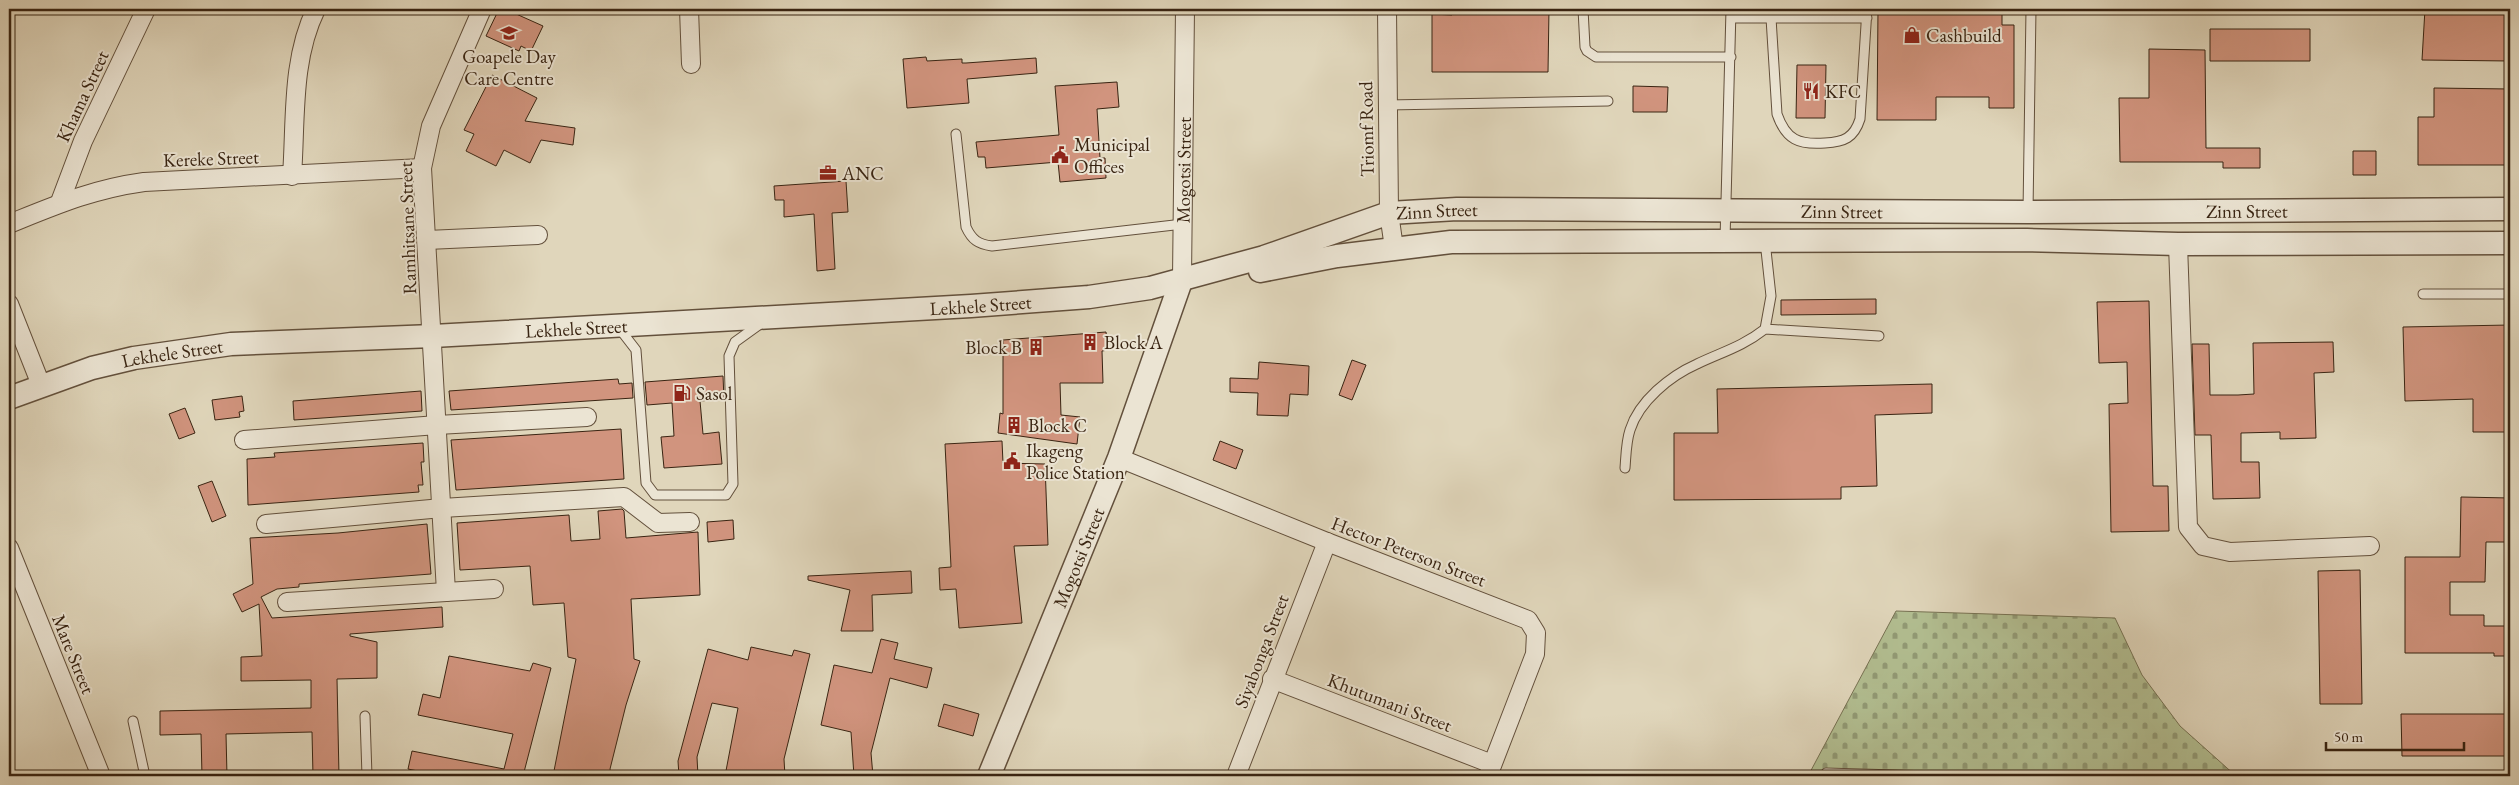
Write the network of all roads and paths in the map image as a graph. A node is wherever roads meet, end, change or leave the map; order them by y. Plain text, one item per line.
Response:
1 (146, 9) edge
2 (316, 9) edge
3 (482, 9) edge
4 (688, 9) edge
5 (1186, 9) edge
6 (1387, 9) edge
7 (1583, 9) edge
8 (2030, 9) edge
9 (1867, 13) edge
10 (1731, 14) edge
11 (1771, 18) junction
12 (1731, 57) junction
13 (691, 64) dead end
14 (1608, 101) dead end
15 (1386, 105) junction
16 (956, 134) dead end
17 (422, 168) junction
18 (292, 176) junction
19 (60, 202) junction
20 (2510, 209) edge
21 (1724, 211) junction
22 (1389, 212) junction
23 (2028, 212) junction
24 (9, 224) edge
25 (1183, 224) junction
26 (538, 235) dead end
27 (427, 240) junction
28 (1725, 240) junction
29 (1765, 241) junction
30 (2510, 243) edge
31 (2178, 244) junction
32 (1394, 248) junction
33 (1180, 283) junction
34 (2423, 294) dead end
35 (2510, 294) edge
36 (9, 304) edge
37 (769, 316) junction
38 (617, 325) junction
39 (1765, 329) junction
40 (433, 336) junction
41 (1879, 336) dead end
42 (41, 385) junction
43 (9, 398) edge
44 (586, 418) dead end
45 (437, 426) junction
46 (244, 440) dead end
47 (1119, 458) junction
48 (1624, 468) dead end
49 (442, 508) junction
50 (690, 522) dead end
51 (266, 524) dead end
52 (1327, 542) junction
53 (2370, 546) dead end
54 (9, 548) edge
55 (494, 589) dead end
56 (446, 592) junction
57 (287, 602) dead end
58 (1272, 679) junction
59 (365, 716) dead end
60 (133, 721) dead end
61 (1490, 770) edge
62 (1826, 773) dead end
63 (101, 776) edge
64 (145, 776) edge
65 (367, 776) edge
66 (989, 776) edge
67 (1236, 776) edge
68 (1931, 776) edge

1 - 19 street, Khama Street
2 - 18 street
3 - 17 street, Ramhitsane Street
4 - 13 street
5 - 25 street, Mogotsi Street
6 - 15 street, Triomf Road
7 - 12 lane
8 - 23 lane
9 - 11 lane
9 - 11 lane
10 - 11 lane
10 - 12 lane
12 - 21 lane
14 - 15 lane
15 - 22 street, Triomf Road
16 - 25 lane
17 - 18 street, Kereke Street
17 - 27 street, Ramhitsane Street
18 - 19 street, Kereke Street
19 - 24 street, Kereke Street
20 - 23 street, Zinn Street
21 - 22 street, Zinn Street
21 - 23 street, Zinn Street
21 - 28 lane
22 - 32 street, Triomf Road
22 - 33 street, Zinn Street
25 - 33 street, Mogotsi Street
26 - 27 street
27 - 40 street, Ramhitsane Street
28 - 29 street, Zinn Street
28 - 32 street, Zinn Street
29 - 31 street, Zinn Street
29 - 39 lane
30 - 31 street, Zinn Street
31 - 53 street
32 - 33 street, Zinn Street
33 - 37 street, Lekhele Street
33 - 47 street, Mogotsi Street
34 - 35 lane
36 - 42 street
37 - 38 street, Lekhele Street
37 - 38 lane
38 - 40 street, Lekhele Street
39 - 41 lane
39 - 48 lane
40 - 42 street, Lekhele Street
40 - 45 street, Ramhitsane Street
42 - 43 street, Lekhele Street
44 - 45 street
45 - 46 street
45 - 49 street, Ramhitsane Street
47 - 52 street, Hector Peterson Street
47 - 66 street, Mogotsi Street
49 - 50 street
49 - 51 street
49 - 56 street, Ramhitsane Street
52 - 58 street, Siyabonga Street
52 - 61 street, Hector Peterson Street
54 - 63 street, Mare Street
55 - 56 street
56 - 57 street
58 - 61 street, Khutumani Street
58 - 67 street, Siyabonga Street
59 - 65 lane
60 - 64 lane
62 - 68 lane

